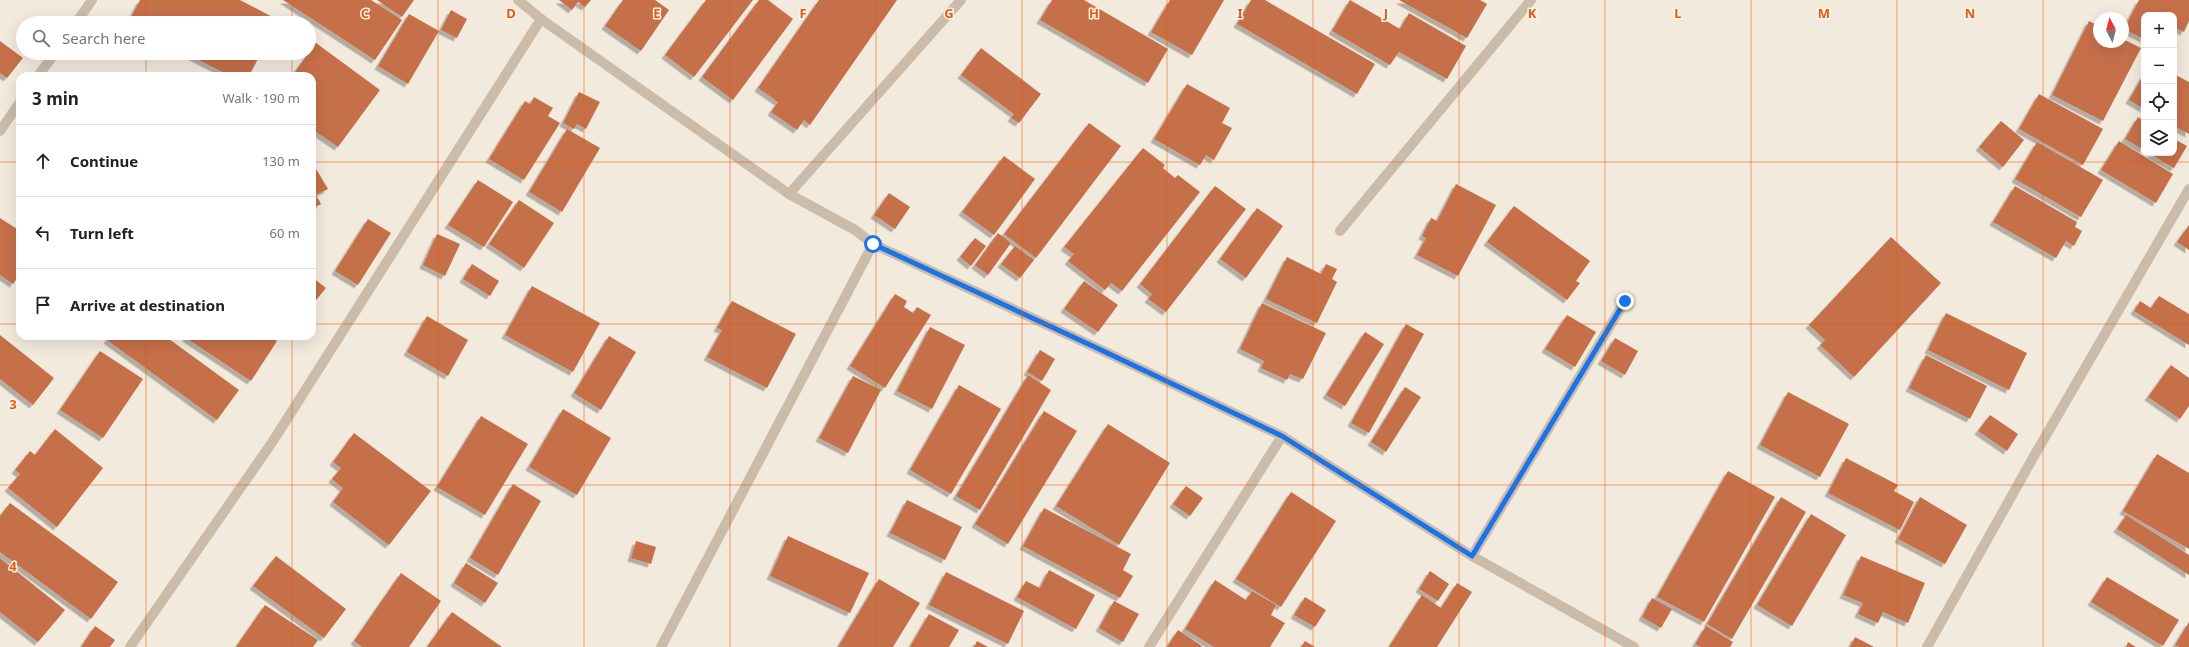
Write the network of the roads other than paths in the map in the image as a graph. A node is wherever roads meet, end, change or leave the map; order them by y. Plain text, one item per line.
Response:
1 (92, 0) edge
2 (518, 0) edge
3 (961, 0) edge
4 (1531, 0) edge
5 (81, 16) edge
6 (541, 19) junction
7 (50, 60) edge
8 (41, 72) edge
9 (16, 108) edge
10 (0, 131) edge
11 (2189, 189) edge
12 (789, 194) junction
13 (1340, 231) dead end
14 (873, 244) junction
15 (1625, 301) dead end
16 (1282, 436) junction
17 (1472, 556) junction
18 (130, 647) edge
19 (661, 647) edge
20 (1149, 647) edge
21 (1634, 647) edge
22 (1927, 647) edge

1 - 5 street
2 - 6 street
3 - 12 street
4 - 13 street
6 - 12 street
6 - 18 street
7 - 8 street
9 - 10 street
11 - 22 street
12 - 14 street
14 - 16 street
14 - 19 street
15 - 17 street
16 - 17 street
16 - 20 street
17 - 21 street

